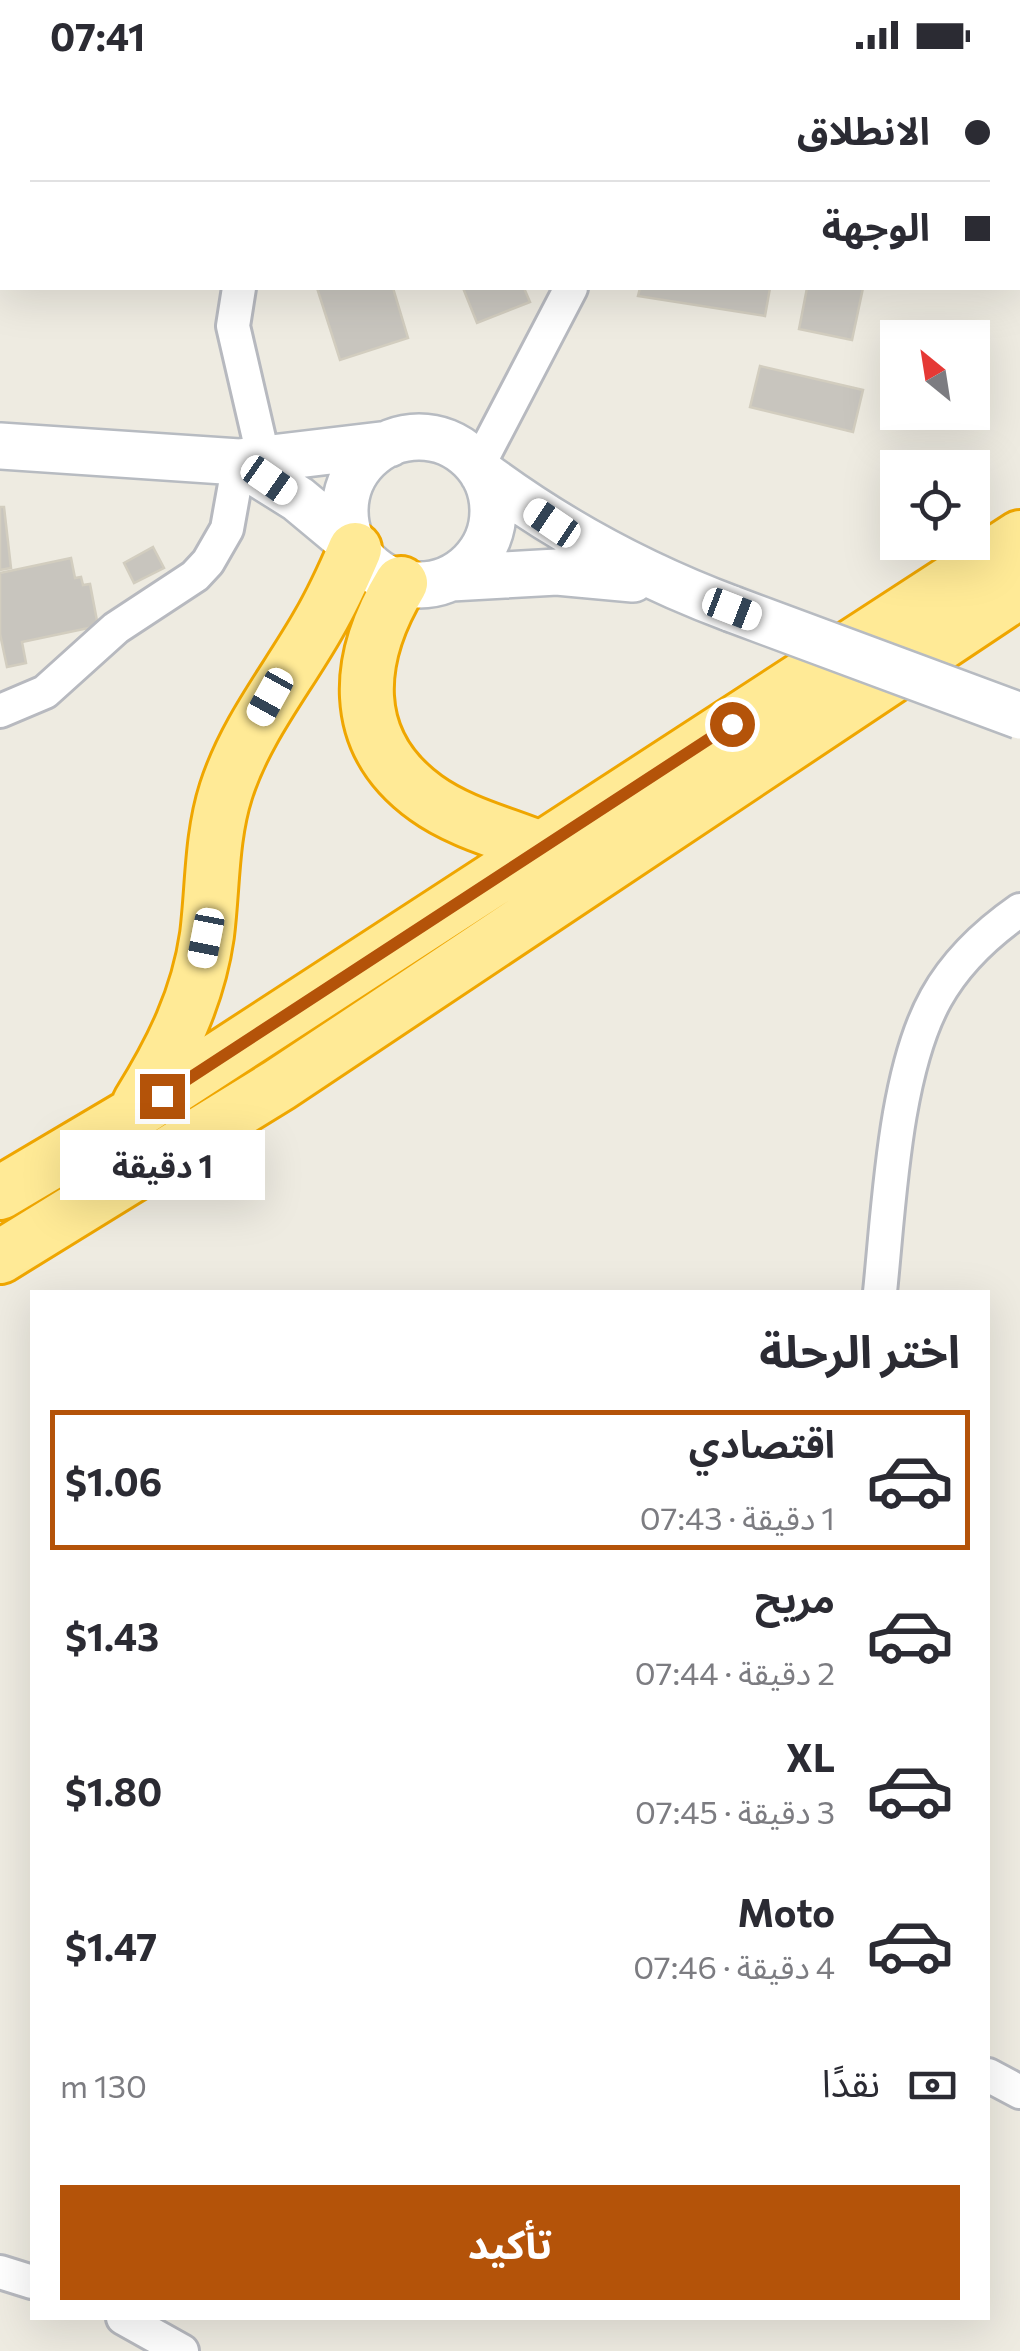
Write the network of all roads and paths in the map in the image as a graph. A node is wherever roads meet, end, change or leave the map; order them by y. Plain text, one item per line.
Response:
1 (238, 290) edge
2 (570, 290) edge
3 (389, 444) junction
4 (0, 446) edge
5 (251, 461) junction
6 (481, 470) junction
7 (1020, 537) edge
8 (354, 547) junction
9 (426, 580) junction
10 (663, 584) junction
11 (1020, 590) edge
12 (0, 711) edge
13 (1020, 716) edge
14 (540, 848) junction
15 (1020, 910) edge
16 (130, 1116) junction
17 (0, 1193) edge
18 (0, 1257) edge
19 (880, 1290) edge
20 (990, 2076) edge
21 (1020, 2092) edge
22 (0, 2272) edge
23 (30, 2281) edge
24 (127, 2320) edge
25 (182, 2351) edge

1 - 5 street
2 - 6 street
3 - 5 main road
3 - 6 main road
3 - 8 main road
4 - 5 main road
5 - 8 main road
5 - 12 street
6 - 9 main road
6 - 10 main road
7 - 14 highway
8 - 9 main road
8 - 16 highway
9 - 10 main road
9 - 14 highway
10 - 13 main road, bridge
11 - 18 highway
14 - 16 highway
15 - 19 street
16 - 17 highway
20 - 21 street
22 - 23 street
24 - 25 street

